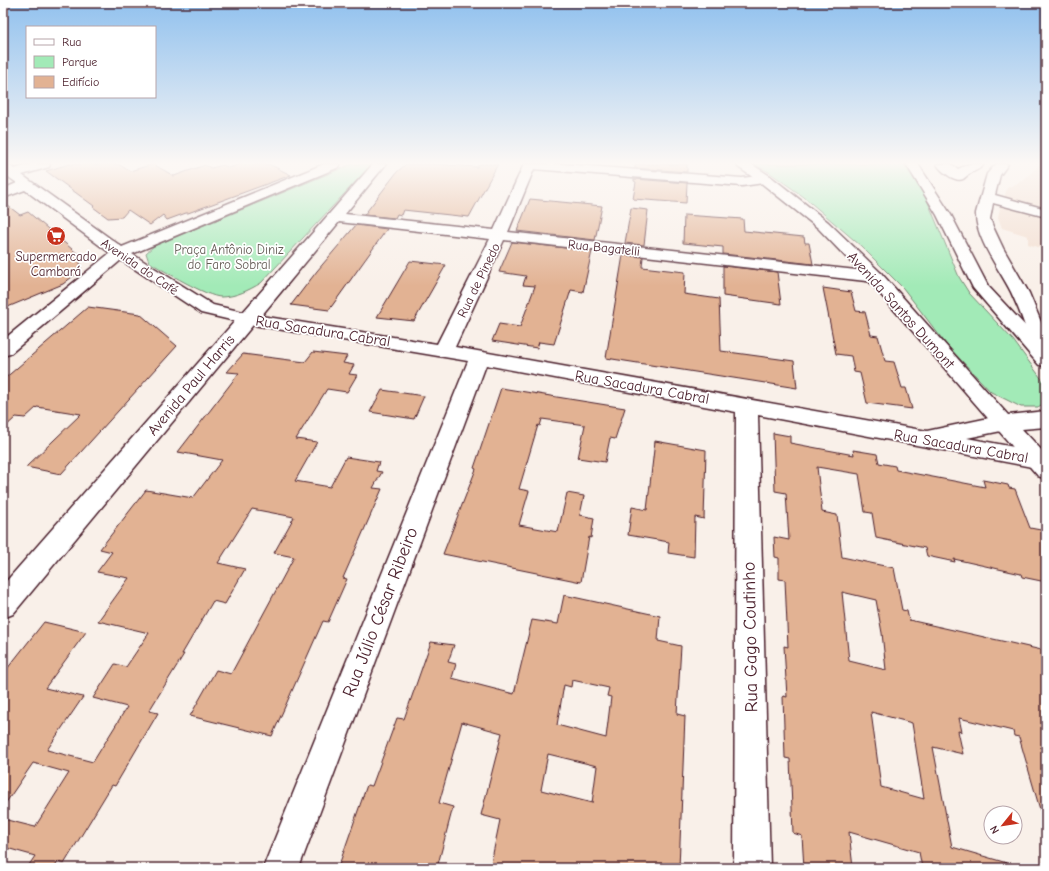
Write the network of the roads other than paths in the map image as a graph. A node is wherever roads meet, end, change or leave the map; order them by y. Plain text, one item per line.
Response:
1 (53, 205) edge
2 (236, 205) edge
3 (345, 205) edge
4 (512, 205) edge
5 (797, 205) edge
6 (938, 205) edge
7 (987, 205) edge
8 (1014, 205) edge
9 (1046, 213) edge
10 (334, 217) junction
11 (499, 236) junction
12 (120, 253) junction
13 (875, 277) junction
14 (247, 319) junction
15 (3, 350) edge
16 (443, 352) junction
17 (479, 357) junction
18 (1046, 360) edge
19 (747, 406) junction
20 (1046, 419) edge
21 (1003, 423) junction
22 (922, 439) junction
23 (1041, 465) edge
24 (3, 605) edge
25 (282, 868) edge
26 (752, 868) edge

1 - 12 street, Avenida do Café
2 - 12 street
3 - 10 street, Avenida Paul Harris
4 - 11 street, Rua de Pinedo
5 - 13 street, Avenida Santos Dumont
6 - 18 street
7 - 18 street
8 - 9 street
10 - 11 street, Rua Bagatelli
10 - 14 street, Avenida Paul Harris
11 - 13 street, Rua Bagatelli
11 - 16 street, Rua de Pinedo
12 - 14 street, Avenida do Café
12 - 15 street
13 - 21 street, Avenida Santos Dumont
14 - 16 street, Rua Sacadura Cabral
14 - 24 street, Avenida Paul Harris
16 - 17 street, Rua Sacadura Cabral
17 - 19 street, Rua Sacadura Cabral
17 - 25 street, Rua Júlio César Ribeiro
19 - 22 street, Rua Sacadura Cabral
19 - 26 street, Rua Gago Coutinho
20 - 21 street
21 - 22 street
21 - 23 street, Avenida Santos Dumont
22 - 23 street, Rua Sacadura Cabral

